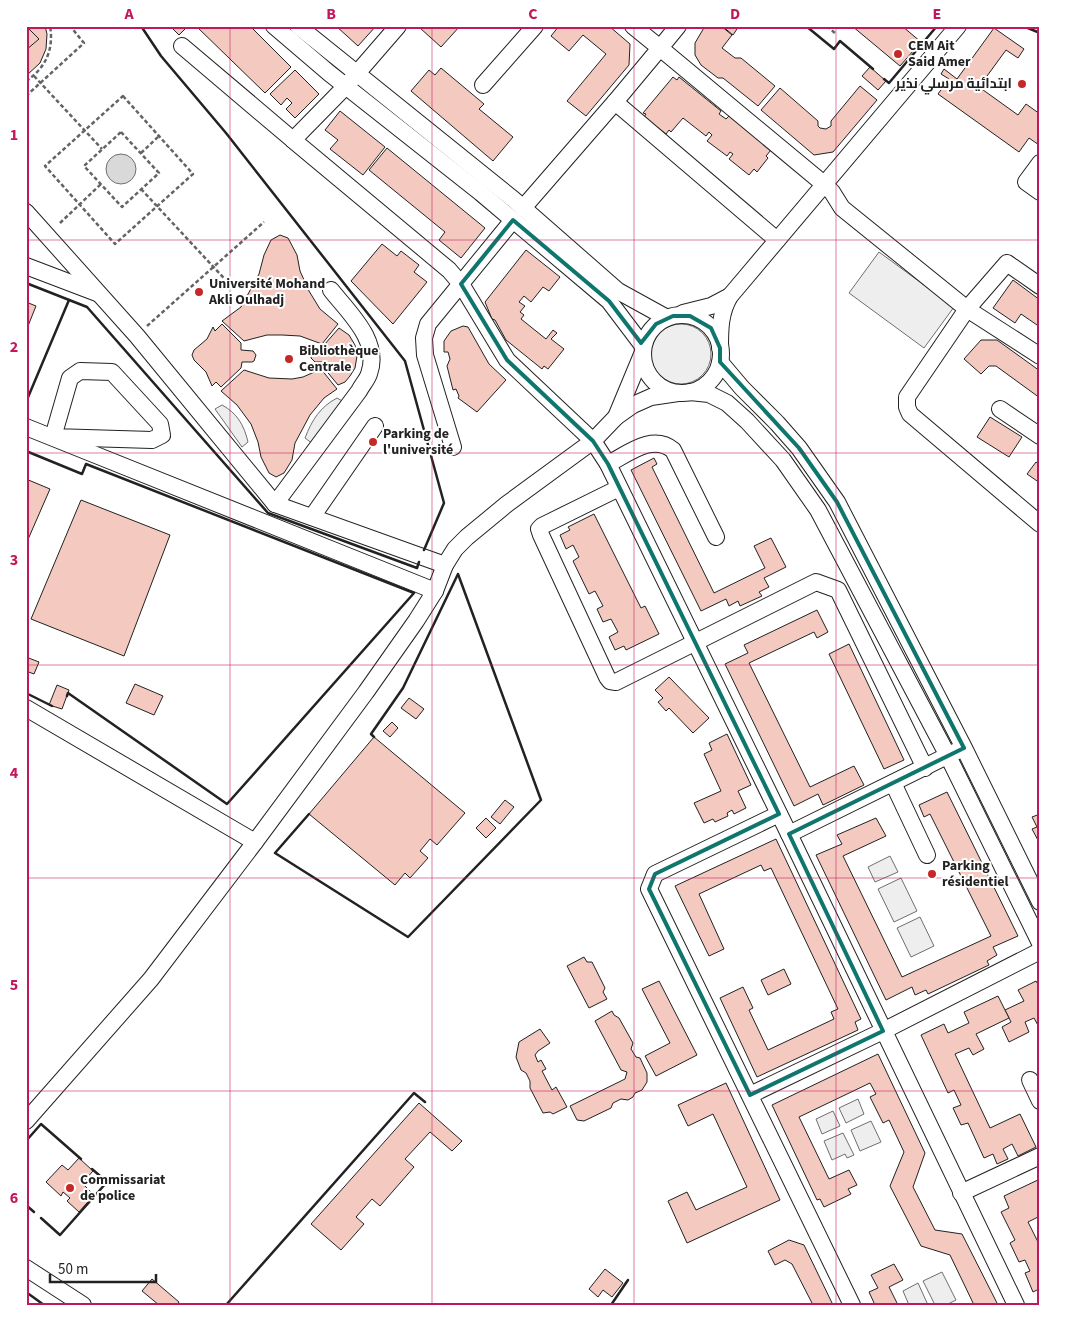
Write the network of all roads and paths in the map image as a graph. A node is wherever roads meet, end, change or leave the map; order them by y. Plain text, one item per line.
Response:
1 (50, 26) edge
2 (70, 26) edge
3 (274, 26) edge
4 (298, 26) edge
5 (398, 26) edge
6 (535, 26) edge
7 (633, 26) edge
8 (678, 26) edge
9 (827, 26) edge
10 (958, 26) edge
11 (836, 34) dead end
12 (182, 46) dead end
13 (660, 48) junction
14 (34, 76) junction
15 (351, 80) junction
16 (26, 81) edge
17 (40, 83) junction
18 (483, 85) dead end
19 (26, 96) edge
20 (615, 102) junction
21 (85, 130) junction
22 (159, 136) junction
23 (293, 140) junction
24 (102, 149) junction
25 (141, 153) junction
26 (1040, 163) edge
27 (101, 184) junction
28 (825, 186) junction
29 (141, 189) junction
30 (1040, 192) edge
31 (80, 204) junction
32 (157, 206) junction
33 (26, 212) edge
34 (518, 214) junction
35 (264, 222) dead end
36 (60, 223) dead end
37 (777, 240) junction
38 (26, 266) edge
39 (214, 267) junction
40 (461, 284) junction
41 (1040, 286) edge
42 (234, 289) dead end
43 (331, 290) dead end
44 (99, 294) junction
45 (730, 296) junction
46 (967, 309) junction
47 (670, 317) junction
48 (137, 336) junction
49 (643, 349) junction
50 (720, 355) junction
51 (1040, 356) edge
52 (684, 392) junction
53 (1000, 409) dead end
54 (616, 417) junction
55 (375, 426) dead end
56 (26, 427) edge
57 (1038, 431) edge
58 (53, 436) junction
59 (593, 441) junction
60 (453, 447) dead end
61 (608, 464) junction
62 (619, 488) junction
63 (275, 504) junction
64 (312, 517) junction
65 (1040, 524) edge
66 (716, 537) dead end
67 (445, 565) junction
68 (435, 591) junction
69 (695, 641) junction
70 (26, 708) edge
71 (964, 748) junction
72 (948, 756) junction
73 (925, 768) junction
74 (893, 784) junction
75 (779, 814) junction
76 (790, 834) junction
77 (255, 842) junction
78 (927, 855) dead end
79 (1040, 902) edge
80 (1040, 943) edge
81 (1040, 951) edge
82 (883, 1031) junction
83 (1030, 1080) dead end
84 (750, 1095) junction
85 (1040, 1101) edge
86 (26, 1121) edge
87 (1040, 1156) edge
88 (961, 1193) junction
89 (26, 1268) edge
90 (83, 1305) edge
91 (852, 1305) edge
92 (1016, 1305) edge

1 - 14 path
2 - 17 path
3 - 15 street
4 - 15 street
5 - 15 street
6 - 18 street
7 - 13 street
8 - 13 street
9 - 11 path
10 - 28 street
12 - 23 street
13 - 20 street
13 - 28 street
14 - 16 path
14 - 17 path
15 - 23 street
15 - 34 street
17 - 19 path
17 - 21 path
20 - 34 street
20 - 37 street
21 - 22 path
21 - 24 path
21 - 31 path
22 - 25 path
22 - 32 path
23 - 40 street
24 - 25 path
24 - 27 path
25 - 29 path
26 - 30 street
27 - 29 path
27 - 31 path
28 - 37 street
28 - 46 street
29 - 32 path
31 - 32 path
31 - 36 path
32 - 39 path
33 - 44 street
34 - 40 street
34 - 47 street
34 - 49 street
35 - 39 path
37 - 45 street
38 - 44 street
39 - 42 path
39 - 48 path
40 - 59 street
40 - 60 street
41 - 46 street
43 - 63 street
44 - 48 street
45 - 47 street
45 - 50 street
46 - 51 street
46 - 65 street
47 - 49 street
47 - 50 street
48 - 63 street
49 - 52 street
49 - 54 street
50 - 52 street
50 - 71 street
52 - 54 street
52 - 72 street
53 - 57 street
54 - 59 street
55 - 64 street
56 - 58 street
58 - 58 street
58 - 68 street
59 - 61 street
59 - 67 street
61 - 62 street
61 - 66 street
62 - 69 street
62 - 69 street
63 - 64 street
64 - 67 street
67 - 68 street
68 - 77 street
69 - 73 street
69 - 75 street
70 - 77 street
71 - 72 street
71 - 79 street
72 - 73 street
72 - 80 street
73 - 74 street
74 - 76 street
74 - 78 street
75 - 76 street
75 - 84 street
76 - 82 street
77 - 86 street
81 - 82 street
82 - 84 street
82 - 88 street
83 - 85 street
84 - 91 street
87 - 88 street
88 - 92 street
89 - 90 street

